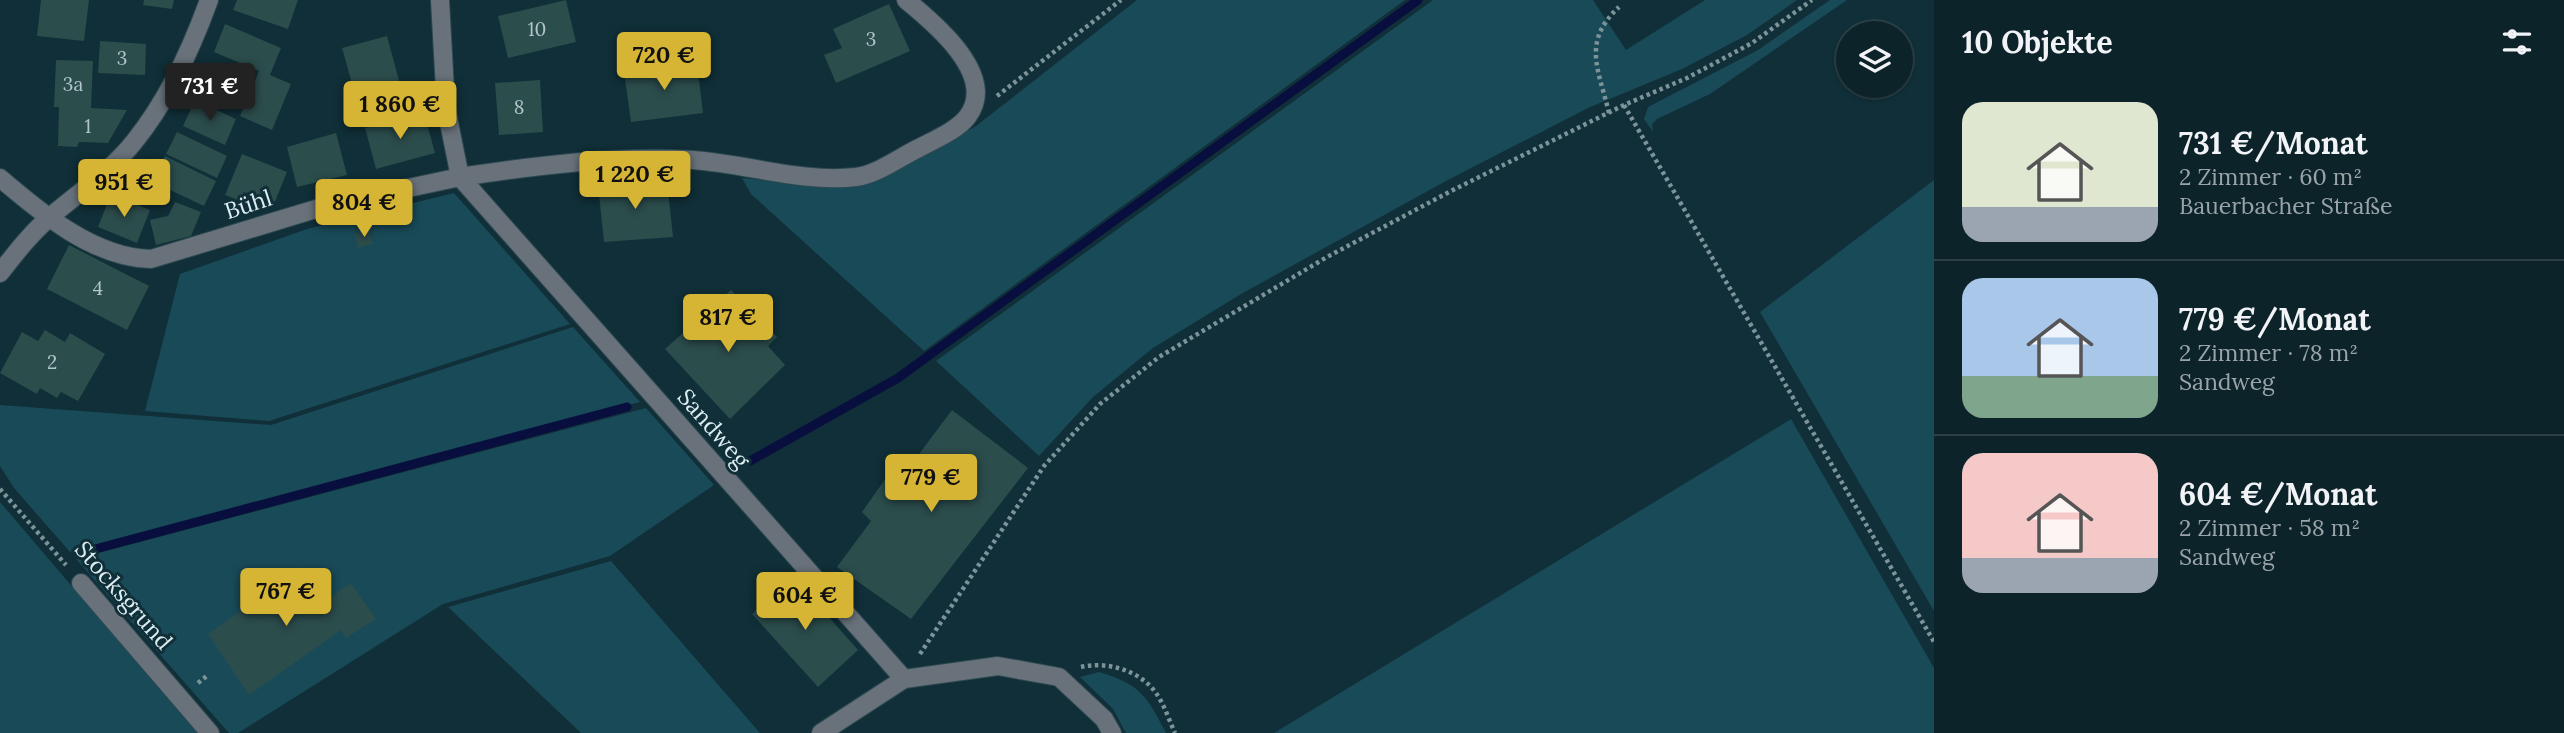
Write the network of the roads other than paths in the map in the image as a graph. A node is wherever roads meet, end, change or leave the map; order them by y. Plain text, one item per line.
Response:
1 (209, 0) edge
2 (440, 0) edge
3 (906, 0) edge
4 (460, 177) junction
5 (0, 178) edge
6 (49, 218) junction
7 (0, 274) edge
8 (81, 583) road end
9 (904, 680) junction
10 (211, 733) edge
11 (821, 733) edge
12 (1112, 733) edge

1 - 6 street
2 - 4 street
3 - 4 street, Bühl
4 - 6 street, Bühl
4 - 9 street, Sandweg
5 - 6 street, Bühl
6 - 7 street
8 - 10 street, Stocksgrund
9 - 11 street
9 - 12 street

